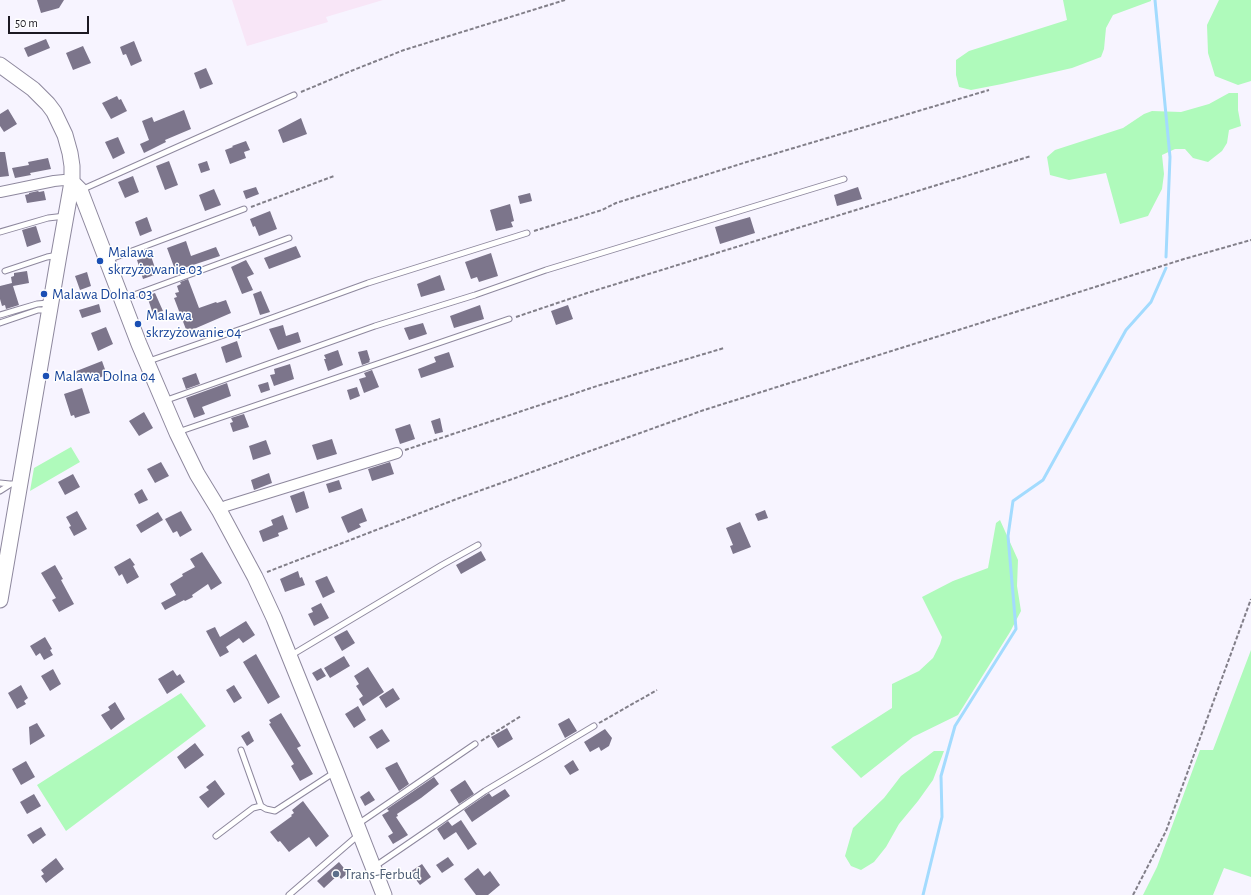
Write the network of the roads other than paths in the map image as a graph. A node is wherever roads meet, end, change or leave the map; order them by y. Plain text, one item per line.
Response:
1 (0, 65) edge
2 (294, 95) road end
3 (844, 179) dead end
4 (76, 186) junction
5 (0, 192) edge
6 (244, 209) road end
7 (66, 216) junction
8 (0, 232) edge
9 (527, 233) road end
10 (289, 238) dead end
11 (59, 255) junction
12 (107, 260) junction
13 (5, 271) dead end
14 (122, 300) junction
15 (51, 306) junction
16 (0, 315) edge
17 (509, 319) road end
18 (0, 323) edge
19 (146, 362) junction
20 (163, 402) junction
21 (177, 433) junction
22 (397, 453) road end
23 (0, 484) edge
24 (16, 484) junction
25 (0, 491) edge
26 (219, 510) junction
27 (478, 545) dead end
28 (4, 554) edge
29 (1, 584) edge
30 (0, 600) edge
31 (289, 656) junction
32 (594, 726) road end
33 (475, 744) road end
34 (241, 750) dead end
35 (336, 772) junction
36 (261, 806) junction
37 (359, 830) junction
38 (216, 836) dead end
39 (373, 867) junction
40 (289, 895) edge
41 (384, 895) edge

1 - 4 street
2 - 4 lane
3 - 20 lane
4 - 5 street
4 - 7 street
4 - 12 street
6 - 12 lane
7 - 8 lane
7 - 11 street
9 - 19 lane
10 - 14 lane
11 - 13 lane
11 - 15 street
12 - 14 street
14 - 19 street
15 - 16 lane
15 - 18 lane
15 - 24 street
17 - 21 lane
19 - 20 street
20 - 21 street
21 - 26 street
22 - 26 street
23 - 24 lane
24 - 25 lane
24 - 28 street
26 - 31 street
27 - 31 lane
28 - 29 street
29 - 30 street
31 - 35 street
32 - 39 lane
33 - 37 lane
34 - 36 lane
35 - 36 lane
35 - 37 street
36 - 38 lane
37 - 39 street
37 - 40 lane
39 - 41 street

